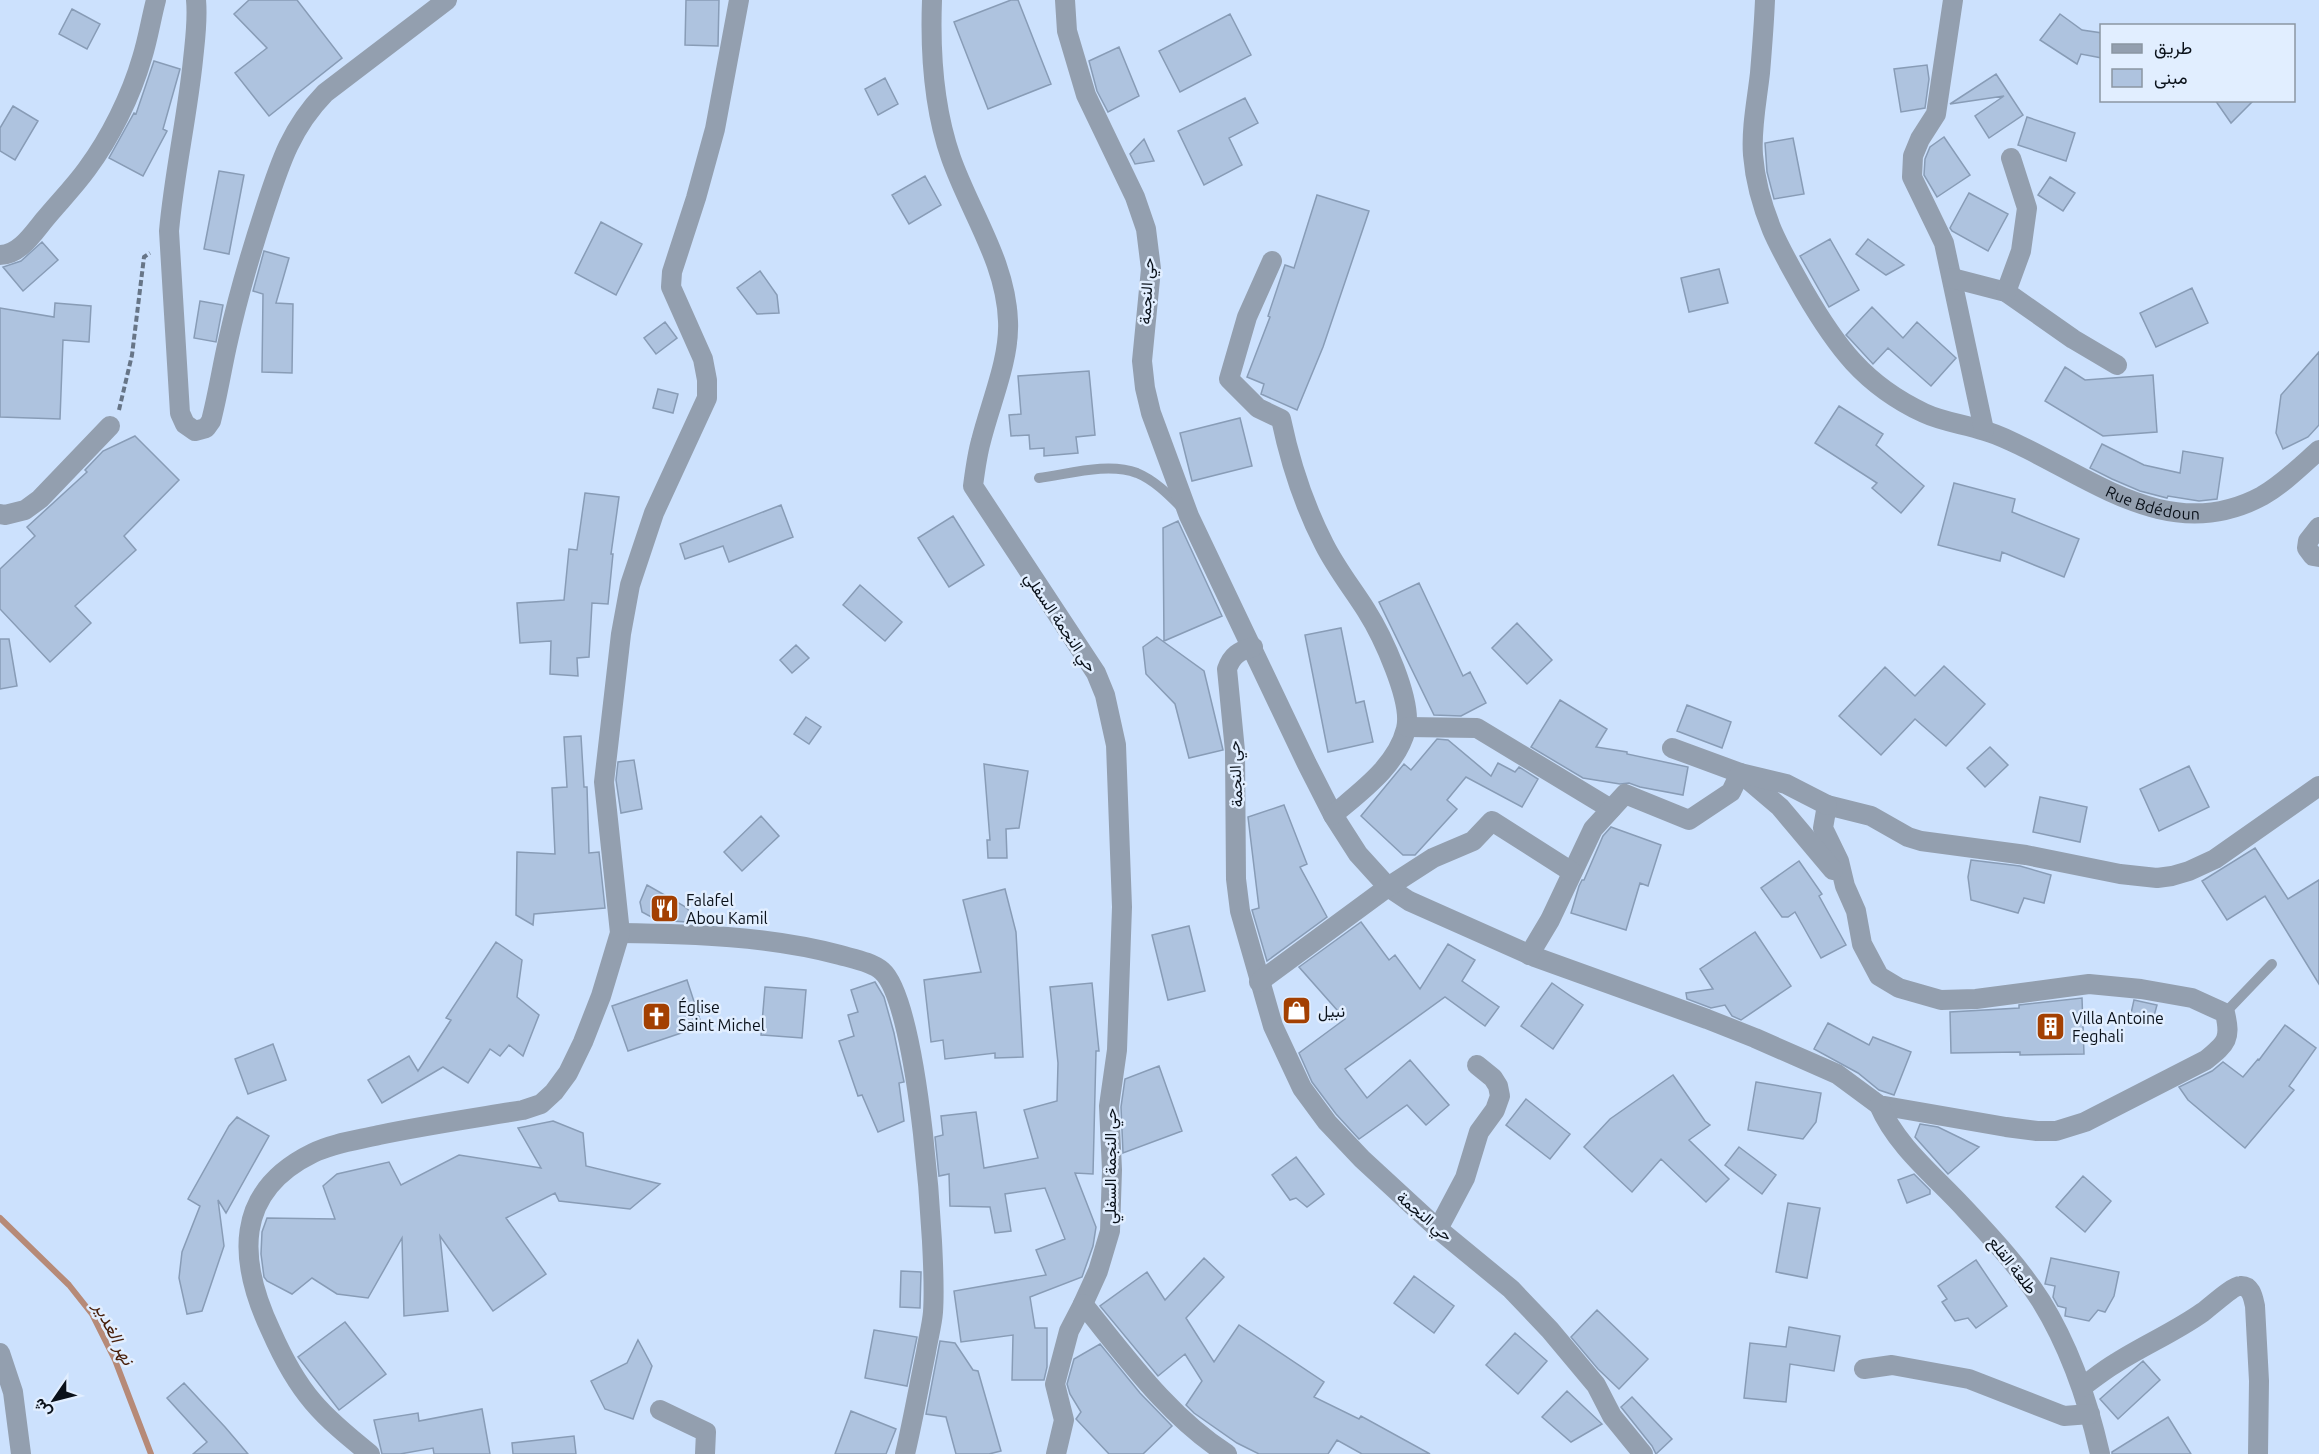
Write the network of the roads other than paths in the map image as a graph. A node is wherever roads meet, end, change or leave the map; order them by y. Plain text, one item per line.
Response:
1 (156, 0) edge
2 (196, 0) edge
3 (447, 0) edge
4 (739, 0) edge
5 (932, 0) edge
6 (1065, 0) edge
7 (1766, 0) edge
8 (1953, 0) edge
9 (2011, 158) dead end
10 (0, 255) edge
11 (1272, 261) dead end
12 (1952, 278) junction
13 (2006, 292) junction
14 (2117, 365) dead end
15 (110, 426) road end
16 (1984, 430) junction
17 (2319, 450) edge
18 (1039, 478) dead end
19 (0, 514) edge
20 (1190, 516) junction
21 (2319, 527) edge
22 (2319, 557) edge
23 (1253, 647) junction
24 (1407, 727) junction
25 (1672, 748) dead end
26 (1740, 773) junction
27 (2319, 786) edge
28 (1827, 805) junction
29 (1611, 808) junction
30 (1333, 815) junction
31 (1572, 872) junction
32 (1845, 886) junction
33 (1388, 887) junction
34 (620, 933) junction
35 (1529, 955) junction
36 (2272, 964) dead end
37 (1259, 982) junction
38 (2225, 1013) junction
39 (1477, 1065) dead end
40 (1879, 1105) junction
41 (1438, 1228) junction
42 (1083, 1304) junction
43 (0, 1353) edge
44 (1864, 1369) dead end
45 (2082, 1387) junction
46 (660, 1410) dead end
47 (2090, 1414) junction
48 (21, 1454) edge
49 (370, 1454) edge
50 (705, 1454) edge
51 (905, 1454) edge
52 (1056, 1454) edge
53 (1227, 1454) edge
54 (1643, 1454) edge
55 (2100, 1454) edge
56 (2258, 1454) edge

1 - 10 street
2 - 3 street
4 - 34 street
5 - 42 street, حي النجمة السفلي
6 - 20 street, حي النجمة
7 - 16 street, Rue Bdédoun
8 - 12 street
9 - 13 street
11 - 24 street
12 - 13 street
12 - 16 street
13 - 14 street
15 - 19 street
16 - 17 street, Rue Bdédoun
18 - 20 lane
20 - 23 street, حي النجمة
21 - 22 street
23 - 30 street
23 - 37 street, حي النجمة
24 - 29 street
24 - 30 street
25 - 26 street
26 - 28 street
26 - 29 street
26 - 32 street
27 - 28 street
28 - 32 street
29 - 31 street
30 - 33 street
31 - 33 street
31 - 35 street
32 - 38 street
33 - 35 street
33 - 37 street
34 - 49 street
34 - 51 street
35 - 40 street
36 - 38 lane
37 - 41 street, حي النجمة
38 - 40 street
39 - 41 street
40 - 45 street, طلعة القلع
41 - 54 street, حي النجمة
42 - 52 street, حي النجمة السفلي
42 - 53 street
43 - 48 street
44 - 47 street
45 - 47 street, طلعة القلع
45 - 56 street
46 - 50 street
47 - 55 street, طلعة القلع

